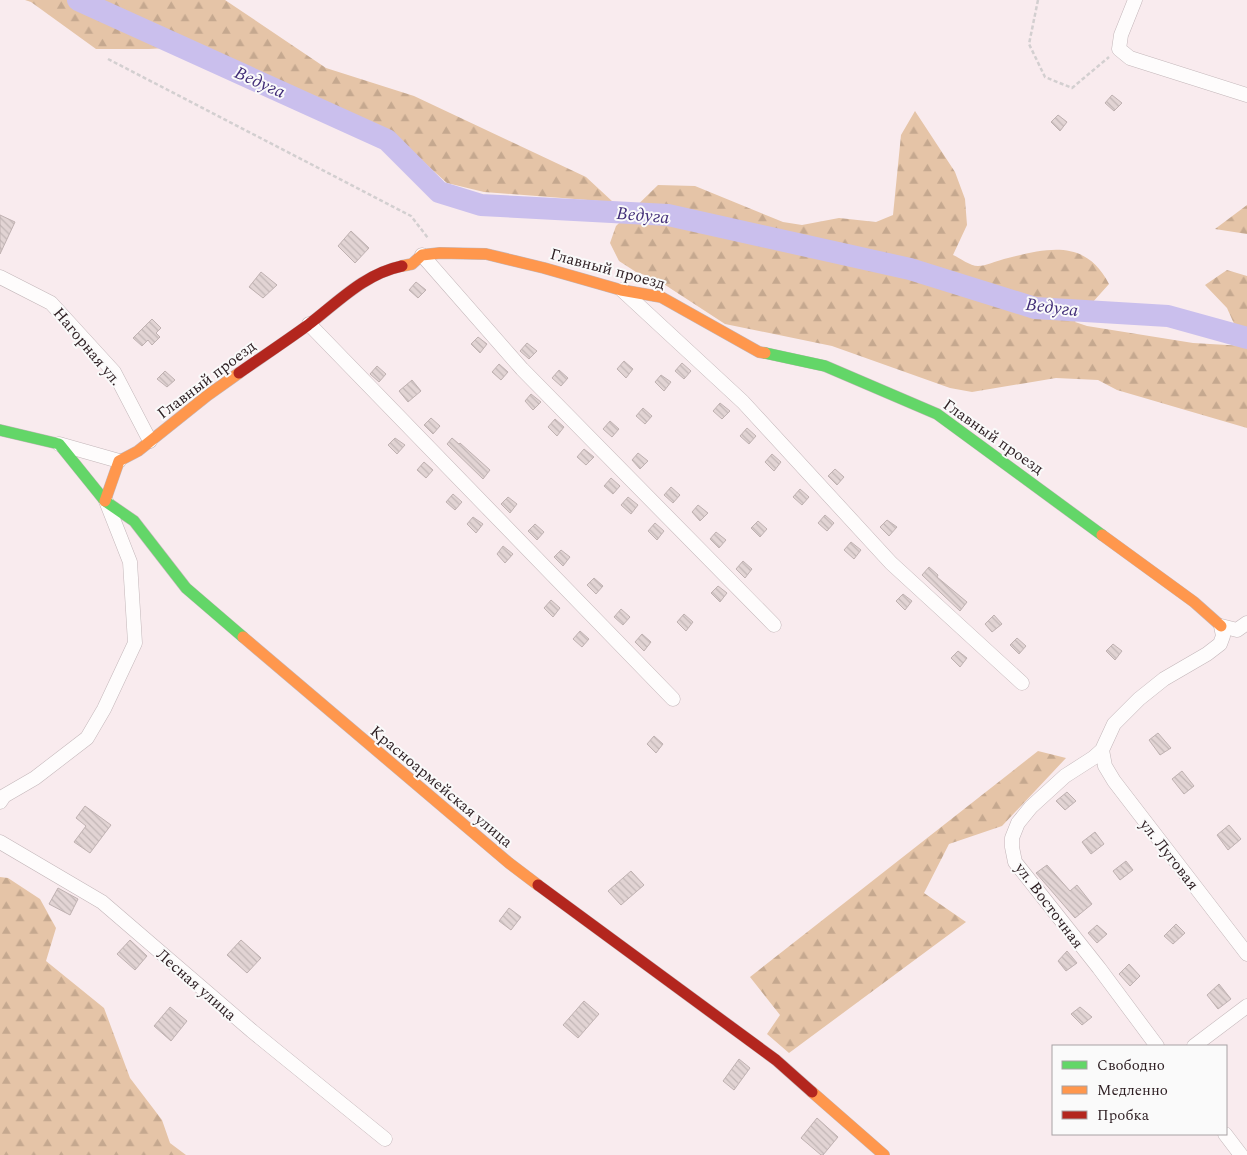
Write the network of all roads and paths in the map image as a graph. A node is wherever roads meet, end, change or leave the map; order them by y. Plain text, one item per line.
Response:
1 (1038, 0) edge
2 (1135, 0) edge
3 (1119, 49) junction
4 (108, 59) dead end
5 (1247, 95) edge
6 (440, 253) junction
7 (422, 255) junction
8 (0, 277) edge
9 (621, 290) junction
10 (309, 324) junction
11 (0, 430) edge
12 (150, 441) junction
13 (59, 444) junction
14 (119, 461) junction
15 (105, 501) junction
16 (1247, 623) edge
17 (774, 625) dead end
18 (1221, 626) junction
19 (1022, 683) dead end
20 (673, 699) dead end
21 (1102, 750) junction
22 (0, 802) edge
23 (0, 842) edge
24 (1247, 954) edge
25 (1247, 1006) edge
26 (1156, 1045) edge
27 (1195, 1045) edge
28 (1226, 1135) edge
29 (385, 1139) dead end
30 (884, 1155) edge
31 (1242, 1155) edge

1 - 3 path
2 - 3 street
3 - 5 street
4 - 6 path
6 - 7 street, Главный проезд
6 - 9 street, Главный проезд
7 - 10 street, Главный проезд
7 - 17 street
8 - 12 street, Нагорная ул.
9 - 18 street, Главный проезд
9 - 19 street
10 - 12 street, Главный проезд
10 - 20 street
11 - 13 street
12 - 14 street, Главный проезд
13 - 14 street
13 - 15 street, Красноармейская улица
14 - 15 street
15 - 22 street
15 - 30 street, Красноармейская улица
16 - 18 street
18 - 21 street
21 - 24 street, ул. Луговая
21 - 26 street, ул. Восточная
23 - 29 street, Лесная улица
25 - 27 street
28 - 31 street

